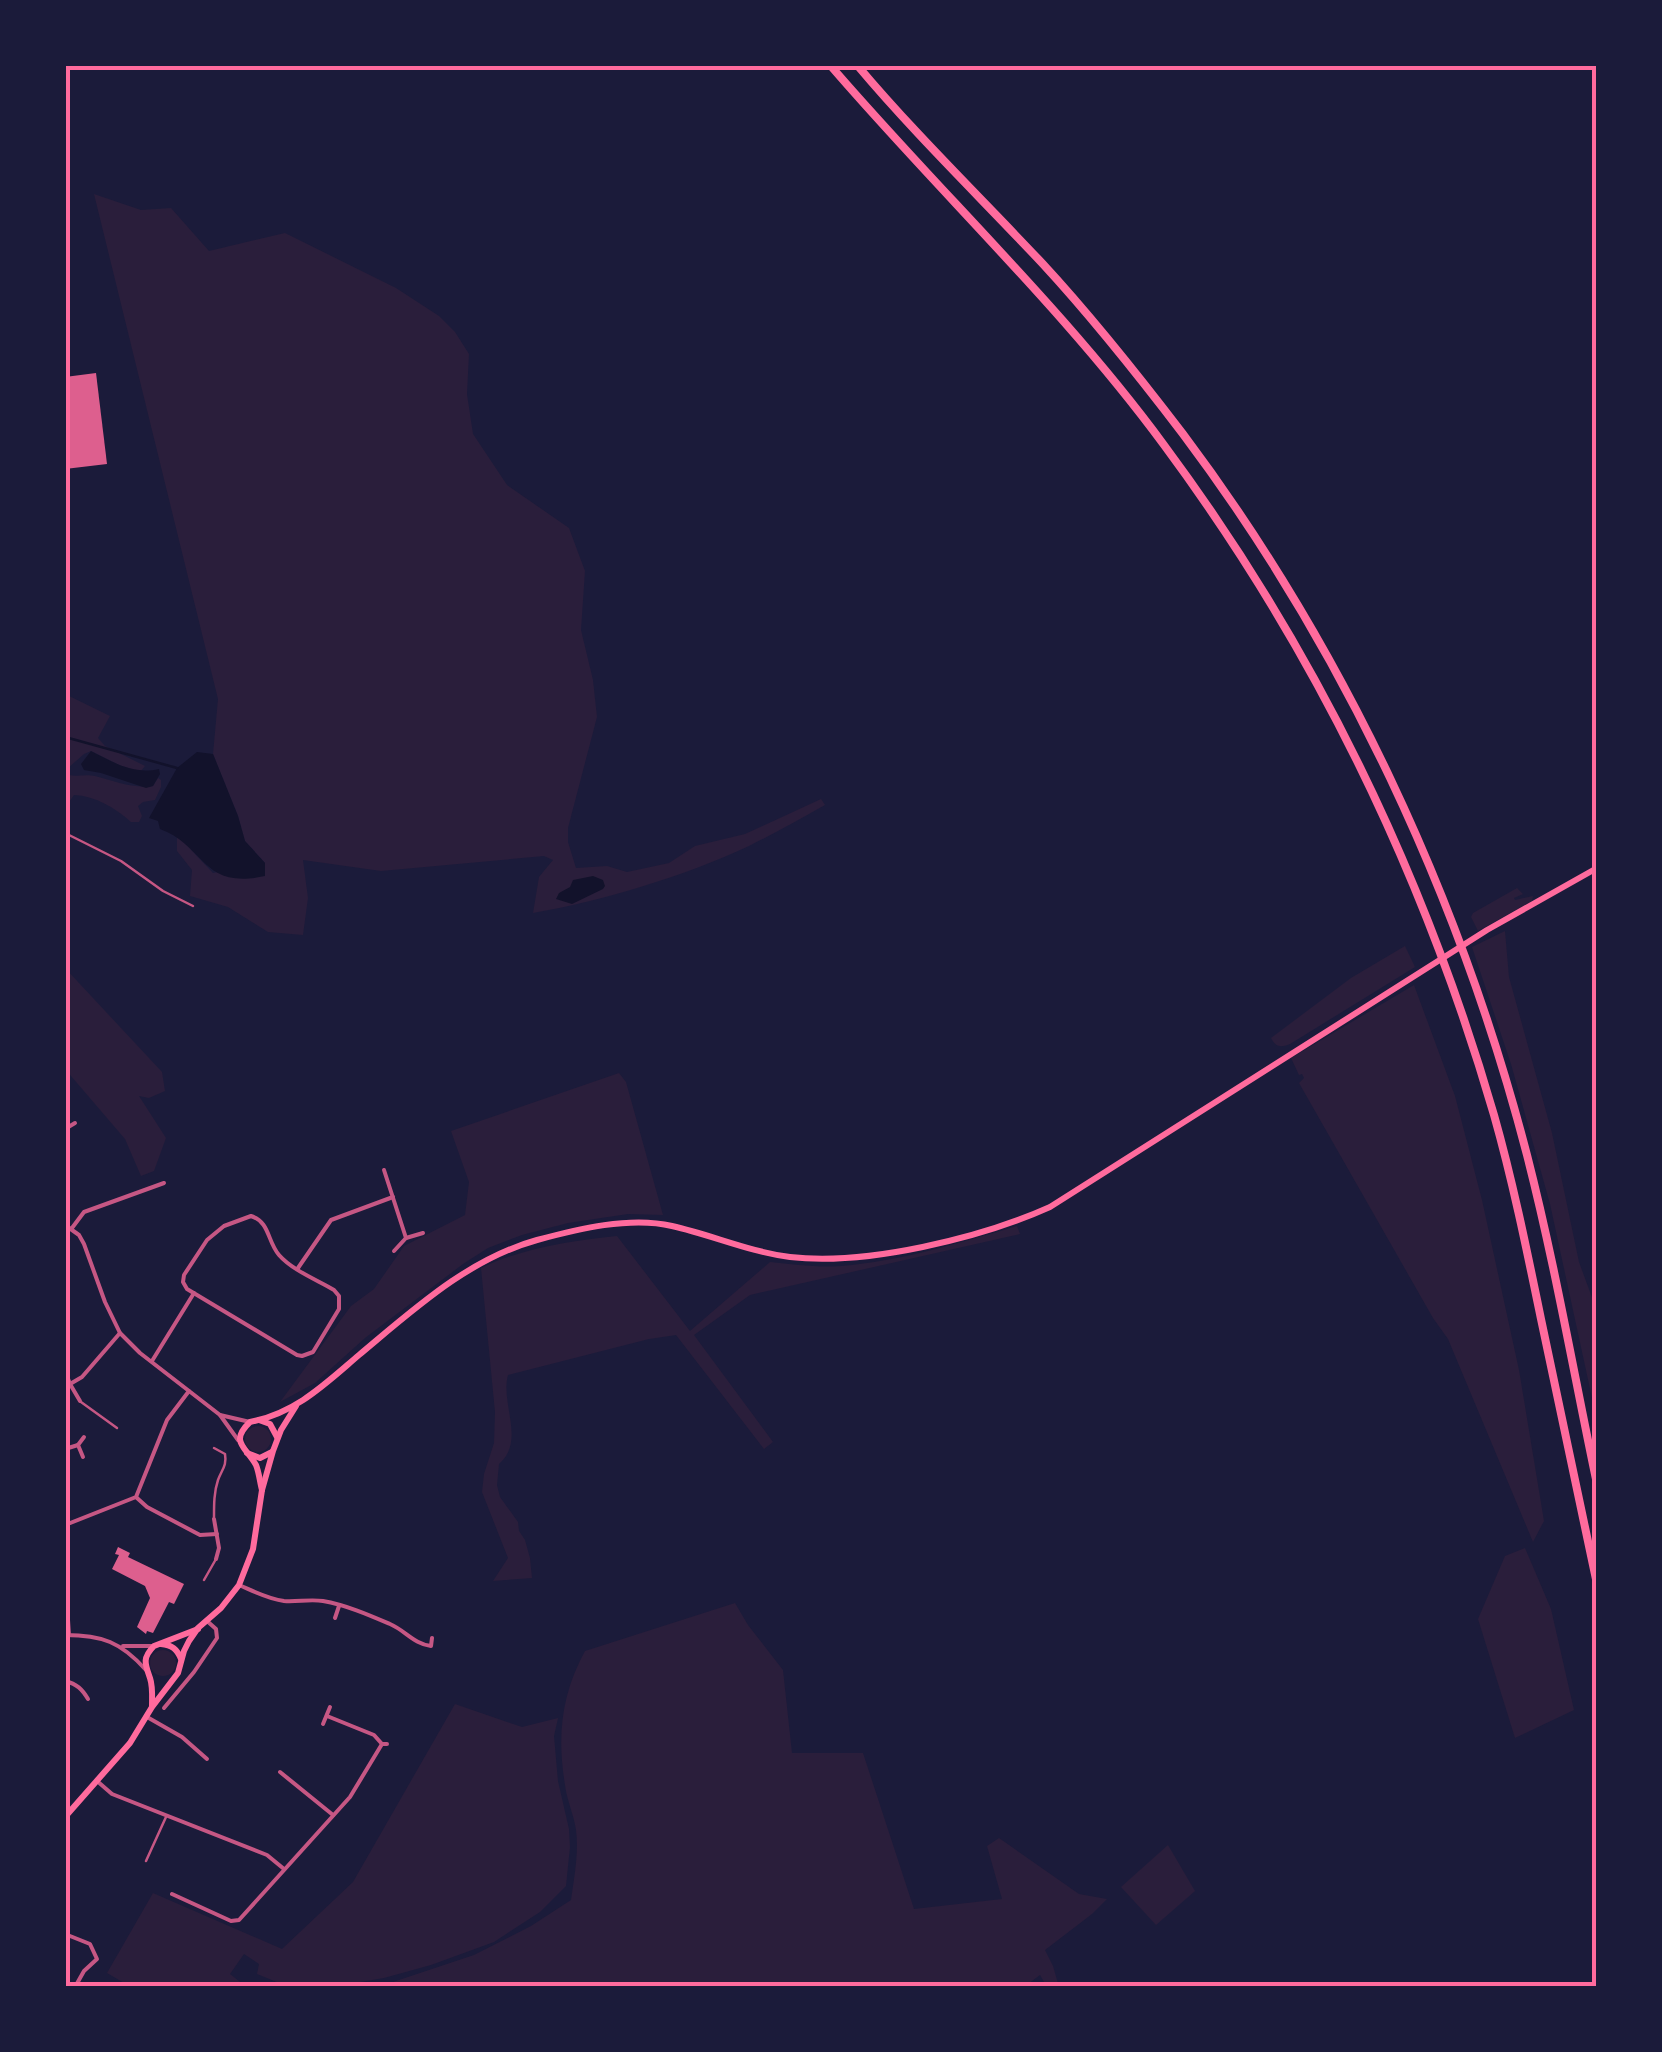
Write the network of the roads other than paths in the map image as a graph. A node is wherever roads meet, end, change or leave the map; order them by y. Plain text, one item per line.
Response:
1 (830, 65) edge
2 (857, 65) edge
3 (65, 833) edge
4 (1597, 868) edge
5 (194, 906) dead end
6 (76, 1123) dead end
7 (65, 1130) edge
8 (384, 1170) dead end
9 (146, 1176) dead end
10 (164, 1183) dead end
11 (151, 1188) junction
12 (393, 1197) junction
13 (65, 1225) edge
14 (72, 1228) junction
15 (423, 1233) dead end
16 (406, 1238) junction
17 (394, 1250) dead end
18 (298, 1268) junction
19 (194, 1293) junction
20 (120, 1333) junction
21 (152, 1362) junction
22 (65, 1371) edge
23 (70, 1384) junction
24 (189, 1391) junction
25 (80, 1402) joint
26 (296, 1406) junction
27 (220, 1415) junction
28 (254, 1421) junction
29 (117, 1428) dead end
30 (84, 1437) dead end
31 (278, 1442) junction
32 (241, 1444) junction
33 (78, 1445) junction
34 (214, 1448) dead end
35 (65, 1450) edge
36 (273, 1452) junction
37 (246, 1453) junction
38 (83, 1457) dead end
39 (1597, 1484) edge
40 (262, 1490) junction
41 (136, 1497) junction
42 (214, 1519) joint
43 (65, 1525) edge
44 (217, 1534) junction
45 (216, 1559) joint
46 (65, 1575) edge
47 (204, 1580) dead end
48 (1597, 1584) edge
49 (239, 1585) junction
50 (339, 1606) junction
51 (335, 1618) dead end
52 (207, 1621) junction
53 (198, 1628) junction
54 (67, 1635) edge
55 (432, 1638) dead end
56 (118, 1645) junction
57 (157, 1645) junction
58 (182, 1660) junction
59 (148, 1673) junction
60 (174, 1678) junction
61 (65, 1681) edge
62 (88, 1699) dead end
63 (330, 1707) dead end
64 (152, 1708) junction
65 (164, 1708) dead end
66 (147, 1716) junction
67 (327, 1716) junction
68 (323, 1724) dead end
69 (208, 1759) dead end
70 (280, 1772) dead end
71 (97, 1781) junction
72 (334, 1815) junction
73 (166, 1816) junction
74 (65, 1817) edge
75 (146, 1861) dead end
76 (284, 1870) junction
77 (172, 1894) dead end
78 (65, 1934) edge
79 (75, 1987) edge

1 - 48 highway
2 - 39 highway
3 - 5 lane
4 - 26 main road
6 - 7 street
8 - 12 street
9 - 11 street
10 - 11 street
11 - 14 street
12 - 16 street
12 - 18 street
13 - 14 street
14 - 20 street
15 - 16 street
16 - 17 street
18 - 19 street
18 - 19 street
19 - 21 street
20 - 21 street
20 - 23 street
21 - 24 street
22 - 23 street
23 - 25 street
24 - 27 street
24 - 41 street
25 - 29 lane
26 - 28 main road
26 - 31 main road
27 - 28 street
27 - 32 street
28 - 31 main road
28 - 32 main road
30 - 33 street
31 - 36 main road
32 - 37 main road
33 - 35 street
33 - 38 street
34 - 42 lane
36 - 37 main road
36 - 40 main road
37 - 40 main road
40 - 49 main road
41 - 43 street
41 - 44 street
42 - 44 street
44 - 45 street
45 - 47 lane
46 - 54 street
49 - 50 street
49 - 52 main road
50 - 51 street
50 - 55 street
52 - 53 main road
52 - 65 street
53 - 57 main road
53 - 58 main road
54 - 56 street
56 - 57 street
56 - 59 street
57 - 58 main road
57 - 59 main road
58 - 60 main road
59 - 60 main road
59 - 64 main road
60 - 64 main road
61 - 62 street
63 - 67 street
64 - 66 main road
66 - 69 street
66 - 71 main road
67 - 68 street
67 - 72 street
70 - 72 street
71 - 73 street
71 - 74 main road
72 - 76 street
73 - 75 lane
73 - 76 street
76 - 77 street
78 - 79 street

